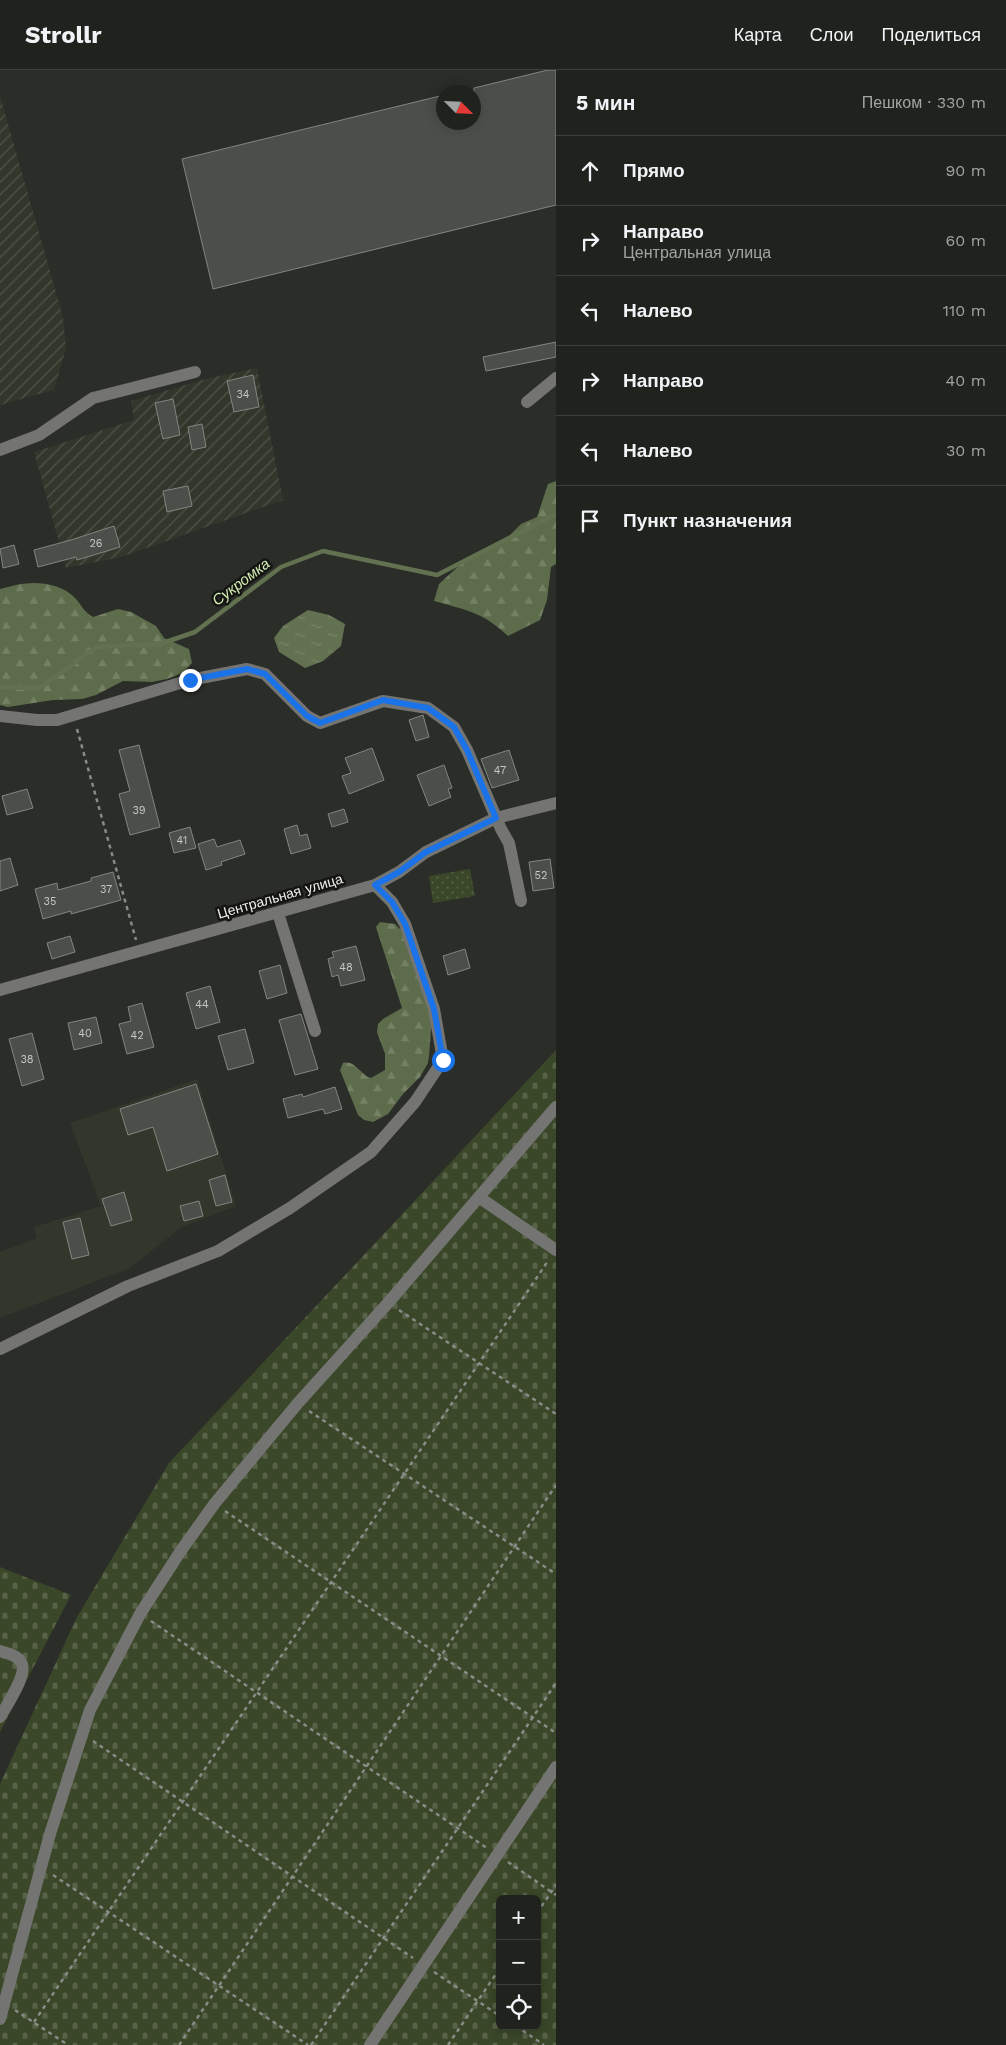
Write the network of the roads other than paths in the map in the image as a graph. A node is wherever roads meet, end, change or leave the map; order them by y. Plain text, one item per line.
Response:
1 (195, 372) dead end
2 (556, 378) edge
3 (526, 402) dead end
4 (0, 450) edge
5 (0, 716) edge
6 (556, 803) edge
7 (496, 818) junction
8 (375, 885) junction
9 (521, 901) dead end
10 (278, 913) junction
11 (0, 990) edge
12 (315, 1031) dead end
13 (556, 1108) edge
14 (480, 1198) junction
15 (556, 1250) edge
16 (0, 1349) edge
17 (0, 1651) edge
18 (0, 1717) edge
19 (556, 1767) edge
20 (0, 2019) edge
21 (370, 2045) edge

1 - 4 street
2 - 3 street
5 - 7 street
6 - 7 street, Центральная улица
7 - 8 street, Центральная улица
7 - 9 street
8 - 10 street, Центральная улица
8 - 16 street
10 - 11 street, Центральная улица
10 - 12 street
13 - 14 street
14 - 15 street
14 - 20 street
17 - 18 street
19 - 21 street

